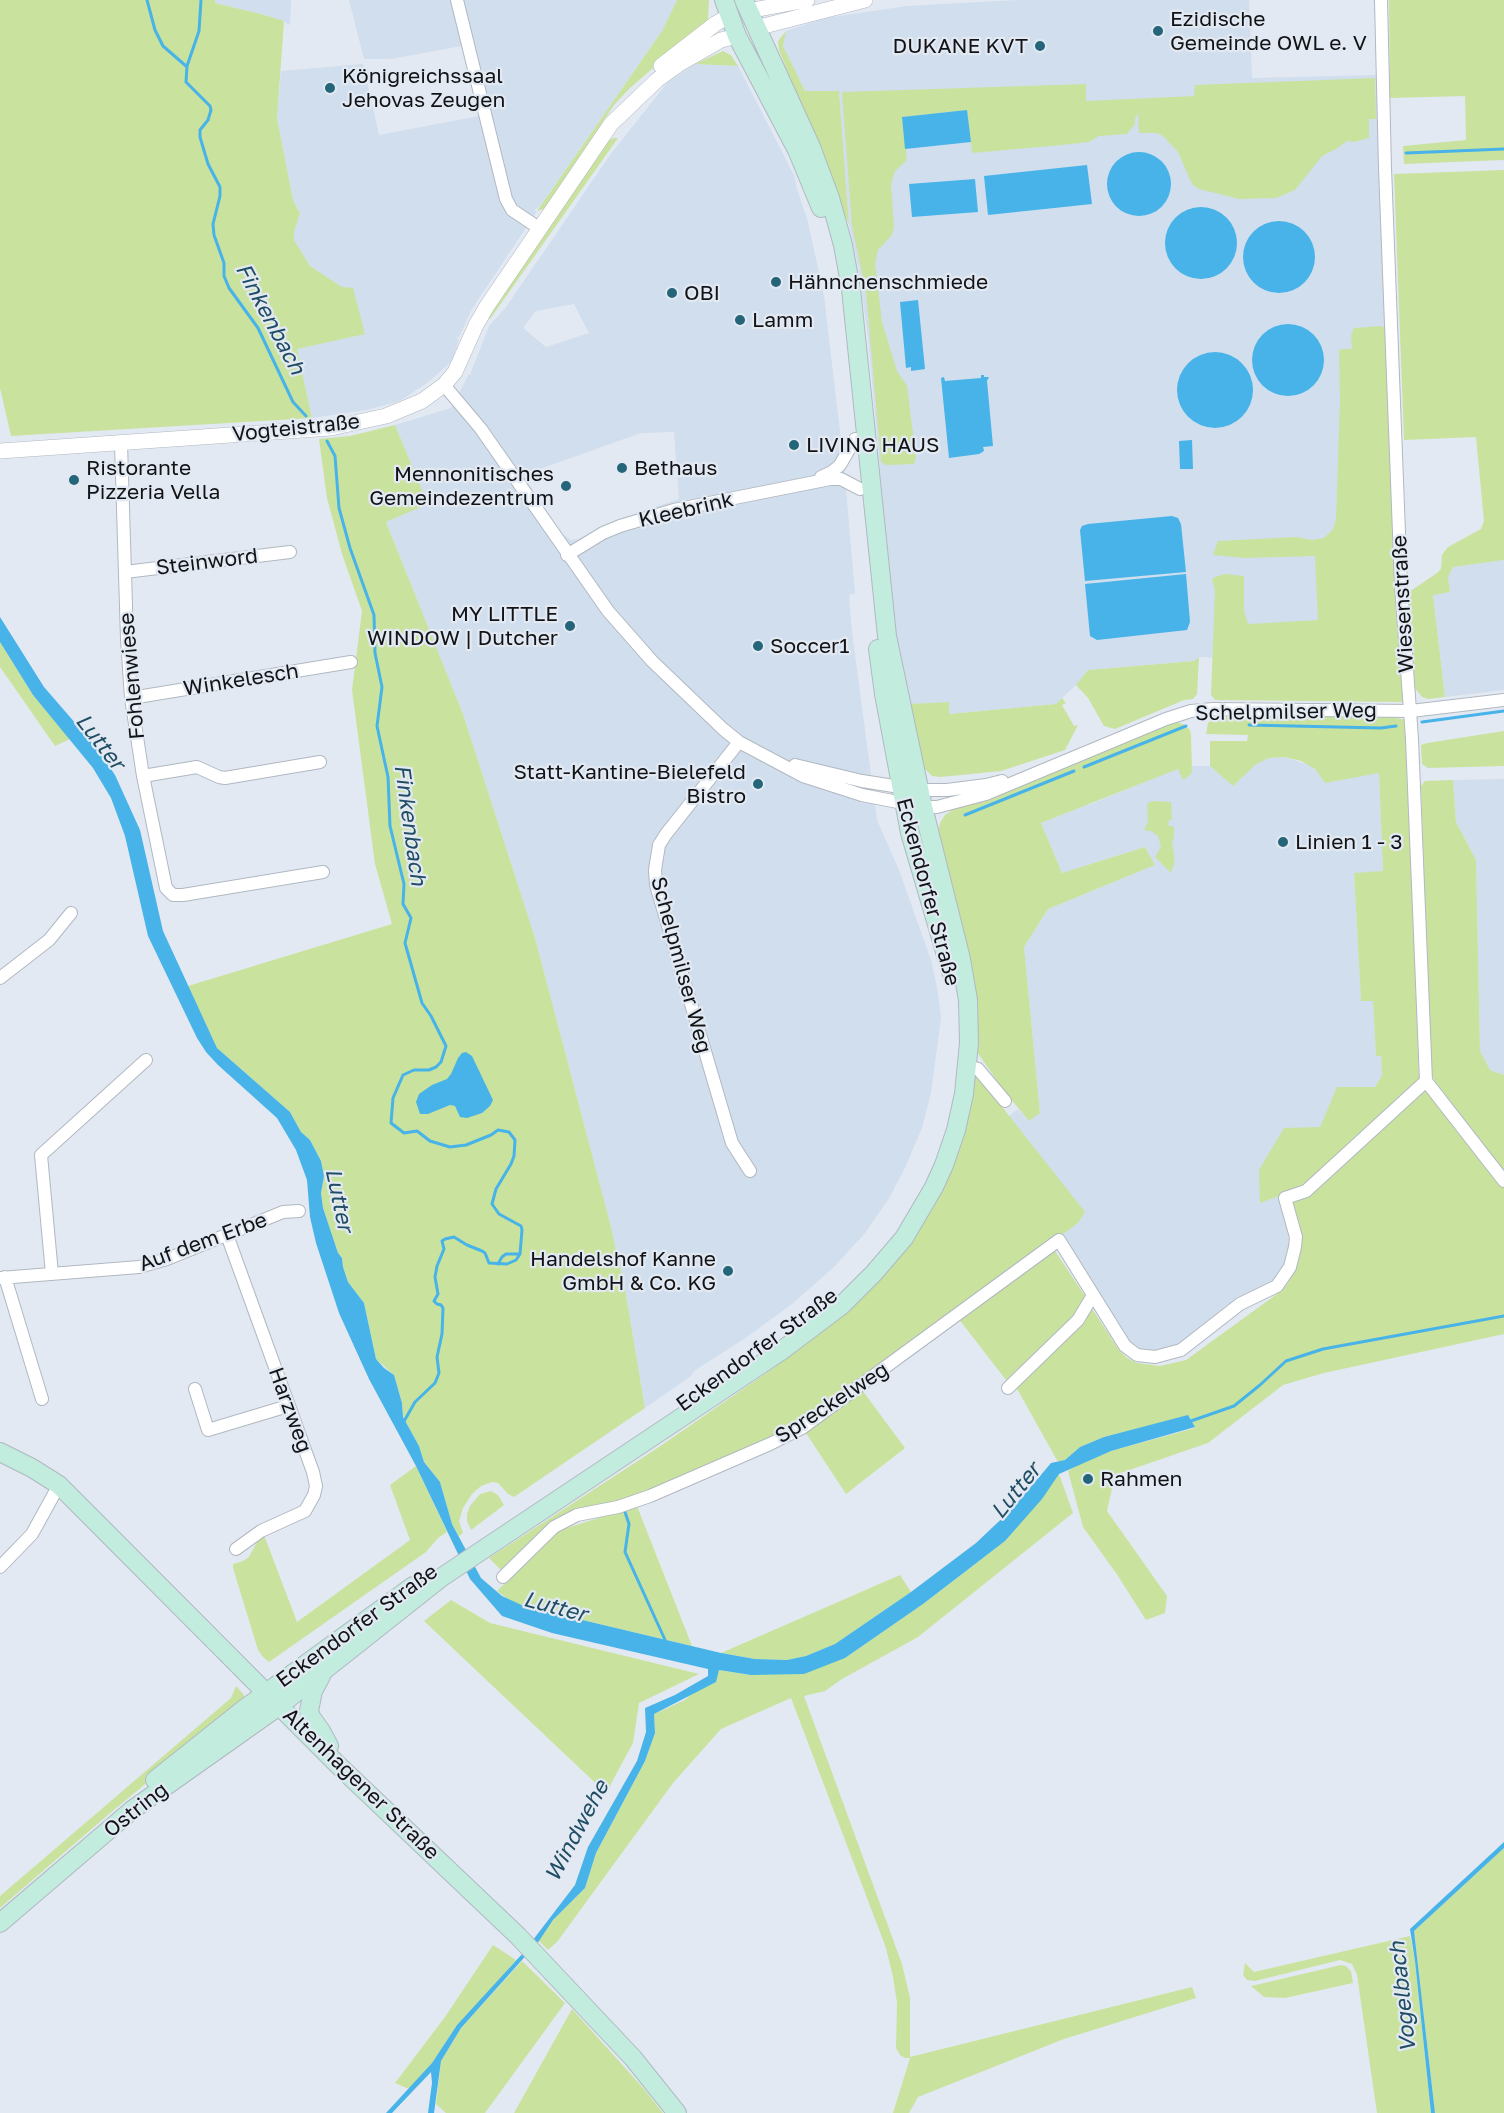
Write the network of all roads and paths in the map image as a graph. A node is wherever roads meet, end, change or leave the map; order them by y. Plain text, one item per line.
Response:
1 (457, 0) edge
2 (807, 0) edge
3 (865, 0) edge
4 (1381, 0) edge
5 (746, 5) edge
6 (726, 8) edge
7 (756, 28) junction
8 (737, 36) junction
9 (617, 117) junction
10 (539, 228) junction
11 (444, 386) junction
12 (855, 439) junction
13 (121, 443) junction
14 (0, 451) edge
15 (811, 482) junction
16 (860, 489) junction
17 (290, 552) dead end
18 (567, 555) junction
19 (125, 572) junction
20 (351, 662) dead end
21 (131, 698) junction
22 (1504, 700) edge
23 (1411, 711) junction
24 (739, 742) junction
25 (320, 762) dead end
26 (143, 776) junction
27 (902, 794) junction
28 (921, 798) junction
29 (323, 872) dead end
30 (71, 913) dead end
31 (0, 978) edge
32 (146, 1060) dead end
33 (968, 1067) junction
34 (1426, 1081) junction
35 (1005, 1101) dead end
36 (750, 1171) dead end
37 (1504, 1181) edge
38 (299, 1211) dead end
39 (227, 1235) junction
40 (52, 1274) junction
41 (2, 1278) edge
42 (1093, 1295) junction
43 (1008, 1388) dead end
44 (195, 1389) dead end
45 (42, 1399) dead end
46 (288, 1406) junction
47 (0, 1452) edge
48 (59, 1485) junction
49 (484, 1543) junction
50 (236, 1549) dead end
51 (0, 1567) edge
52 (439, 1573) junction
53 (503, 1577) dead end
54 (324, 1671) junction
55 (267, 1692) junction
56 (279, 1706) junction
57 (337, 1764) junction
58 (0, 1921) edge
59 (677, 2113) edge

1 - 10 street
2 - 5 street
3 - 7 street
4 - 23 street, Wiesenstraße
5 - 6 main road
5 - 7 main road, Eckendorfer Straße
6 - 8 main road, Eckendorfer Straße
6 - 9 street, Vogteistraße
7 - 8 main road
7 - 28 main road, Eckendorfer Straße
8 - 9 street, Vogteistraße
8 - 12 main road, Eckendorfer Straße
9 - 10 street, Vogteistraße
10 - 11 street, Vogteistraße
11 - 13 street, Vogteistraße
11 - 18 street, Schelpmilser Weg
12 - 15 street, Kleebrink
12 - 16 main road, Eckendorfer Straße
13 - 14 street, Vogteistraße
13 - 19 street, Fohlenwiese
15 - 16 street, Kleebrink
15 - 18 street, Kleebrink
16 - 27 main road, Eckendorfer Straße
17 - 19 street, Steinword
18 - 24 street, Schelpmilser Weg
19 - 21 street, Fohlenwiese
20 - 21 street, Winkelesch
21 - 26 street, Fohlenwiese
22 - 23 street, Schelpmilser Weg
23 - 28 street, Schelpmilser Weg
23 - 34 street, Wiesenstraße
24 - 27 street, Schelpmilser Weg
24 - 36 street, Schelpmilser Weg
25 - 26 street
26 - 29 street, Fohlenwiese
27 - 28 street, Schelpmilser Weg
27 - 49 main road, Eckendorfer Straße
28 - 33 main road, Eckendorfer Straße
30 - 31 street
32 - 40 street
33 - 35 street
33 - 49 main road, Eckendorfer Straße
34 - 37 street
34 - 42 street
38 - 39 street, Auf dem Erbe
39 - 40 street, Auf dem Erbe
39 - 46 street, Harzweg
40 - 41 street, Auf dem Erbe
41 - 45 street
42 - 43 street
42 - 53 street, Spreckelweg
44 - 46 street
46 - 50 street, Harzweg
47 - 48 main road, Altenhagener Straße
48 - 51 street
48 - 55 main road, Altenhagener Straße
49 - 52 main road, Eckendorfer Straße
52 - 54 main road, Eckendorfer Straße
52 - 55 main road, Eckendorfer Straße
54 - 56 main road, Eckendorfer Straße
54 - 57 main road
55 - 56 main road, Altenhagener Straße
55 - 58 main road, Ostring
56 - 57 main road, Altenhagener Straße
56 - 58 main road, Ostring
57 - 59 main road, Altenhagener Straße

